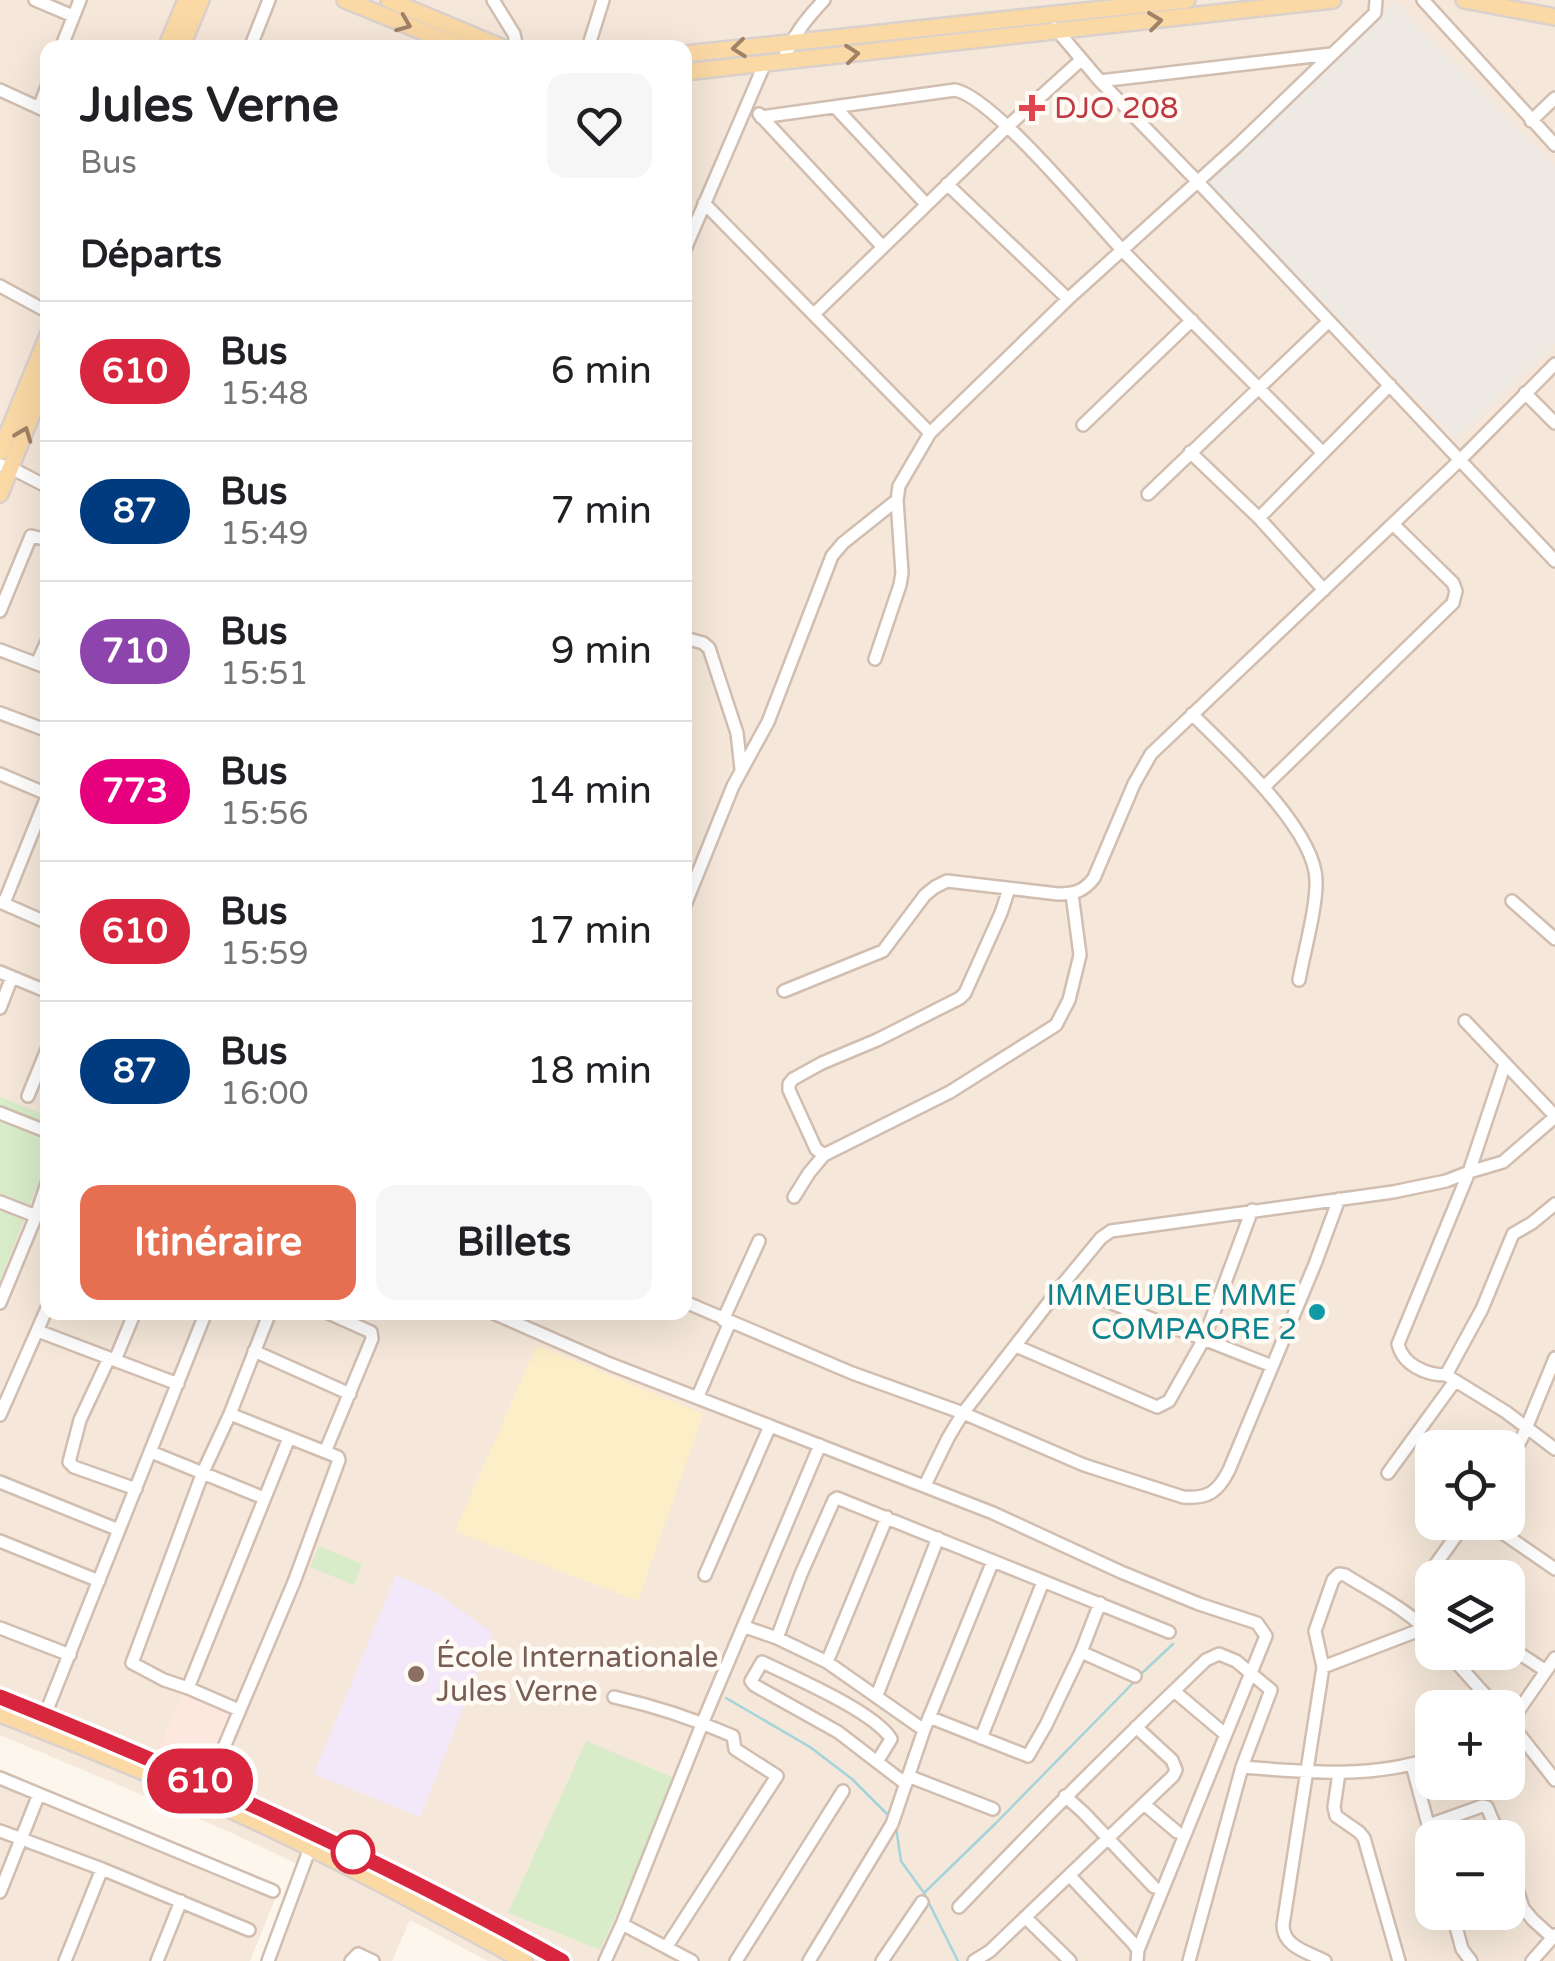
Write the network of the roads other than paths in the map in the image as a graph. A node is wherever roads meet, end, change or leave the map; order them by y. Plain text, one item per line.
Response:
1 (35, 0) edge
2 (80, 0) edge
3 (186, 0) edge
4 (201, 0) edge
5 (268, 0) edge
6 (345, 0) edge
7 (390, 0) edge
8 (493, 0) edge
9 (603, 0) edge
10 (823, 0) edge
11 (1187, 0) edge
12 (1333, 0) edge
13 (1376, 0) edge
14 (1423, 0) edge
15 (1464, 0) edge
16 (1044, 14) junction
17 (74, 16) junction
18 (1555, 17) edge
19 (1058, 32) junction
20 (65, 40) edge
21 (169, 40) edge
22 (184, 40) edge
23 (258, 40) edge
24 (443, 40) edge
25 (483, 40) edge
26 (515, 40) edge
27 (590, 40) edge
28 (790, 42) junction
29 (692, 53) edge
30 (1331, 54) junction
31 (1081, 60) junction
32 (782, 61) junction
33 (765, 63) junction
34 (692, 71) edge
35 (1100, 81) junction
36 (0, 90) edge
37 (1555, 98) edge
38 (749, 103) junction
39 (834, 106) junction
40 (40, 109) edge
41 (761, 117) junction
42 (1532, 121) junction
43 (1008, 126) junction
44 (1555, 145) edge
45 (1198, 182) junction
46 (946, 184) junction
47 (704, 203) junction
48 (926, 204) junction
49 (692, 233) edge
50 (882, 246) junction
51 (1122, 250) junction
52 (0, 286) edge
53 (1068, 300) junction
54 (40, 308) edge
55 (814, 314) junction
56 (1192, 320) junction
57 (1329, 321) junction
58 (40, 354) edge
59 (1555, 364) edge
60 (1390, 386) junction
61 (1259, 388) junction
62 (40, 392) edge
63 (1526, 393) junction
64 (1555, 423) edge
65 (1083, 425) dead end
66 (930, 433) junction
67 (0, 452) edge
68 (1190, 452) junction
69 (1323, 453) junction
70 (1460, 460) junction
71 (6, 466) edge
72 (40, 483) edge
73 (0, 494) edge
74 (1148, 494) dead end
75 (897, 500) junction
76 (1260, 518) junction
77 (1393, 524) junction
78 (40, 538) edge
79 (1555, 561) edge
80 (1324, 590) junction
81 (0, 611) edge
82 (692, 640) edge
83 (0, 650) edge
84 (875, 659) dead end
85 (40, 665) edge
86 (0, 713) edge
87 (1192, 714) junction
88 (40, 729) edge
89 (740, 769) junction
90 (0, 774) edge
91 (1264, 787) junction
92 (40, 791) edge
93 (40, 811) edge
94 (692, 888) edge
95 (1009, 889) junction
96 (1072, 894) junction
97 (1512, 901) dead end
98 (2, 902) edge
99 (40, 919) edge
100 (1555, 940) edge
101 (6, 974) edge
102 (1299, 980) dead end
103 (40, 989) edge
104 (784, 991) dead end
105 (0, 1008) edge
106 (1465, 1021) dead end
107 (1505, 1064) junction
108 (40, 1067) edge
109 (28, 1096) dead end
110 (0, 1112) edge
111 (1555, 1117) edge
112 (40, 1129) edge
113 (824, 1155) junction
114 (1469, 1172) junction
115 (794, 1196) dead end
116 (1339, 1199) junction
117 (0, 1202) edge
118 (40, 1204) edge
119 (1555, 1204) edge
120 (1252, 1210) junction
121 (36, 1216) junction
122 (759, 1240) dead end
123 (1063, 1284) junction
124 (2, 1295) edge
125 (692, 1305) edge
126 (42, 1320) edge
127 (131, 1320) edge
128 (203, 1320) edge
129 (267, 1320) edge
130 (344, 1320) edge
131 (525, 1320) edge
132 (726, 1321) junction
133 (38, 1331) junction
134 (1204, 1340) junction
135 (1016, 1346) junction
136 (254, 1351) junction
137 (1555, 1358) edge
138 (112, 1359) junction
139 (1272, 1366) junction
140 (1450, 1378) junction
141 (178, 1384) junction
142 (350, 1394) junction
143 (698, 1396) junction
144 (230, 1414) junction
145 (964, 1414) junction
146 (0, 1415) edge
147 (770, 1426) junction
148 (1525, 1426) junction
149 (1524, 1430) edge
150 (289, 1438) junction
151 (820, 1445) junction
152 (1555, 1449) edge
153 (150, 1452) junction
154 (326, 1452) junction
155 (203, 1472) junction
156 (1388, 1474) dead end
157 (0, 1482) edge
158 (925, 1485) junction
159 (136, 1490) junction
160 (264, 1498) junction
161 (887, 1517) junction
162 (119, 1530) junction
163 (938, 1538) junction
164 (1514, 1540) edge
165 (0, 1541) edge
166 (993, 1561) junction
167 (1555, 1568) edge
168 (705, 1575) dead end
169 (99, 1581) junction
170 (1043, 1582) junction
171 (1100, 1603) junction
172 (1415, 1621) edge
173 (744, 1627) junction
174 (0, 1628) edge
175 (1169, 1632) dead end
176 (1415, 1637) edge
177 (777, 1638) junction
178 (1081, 1652) junction
179 (70, 1655) junction
180 (1525, 1657) edge
181 (1555, 1658) edge
182 (828, 1662) junction
183 (1323, 1667) junction
184 (1463, 1670) edge
185 (1546, 1671) junction
186 (1252, 1674) junction
187 (1135, 1676) dead end
188 (188, 1688) junction
189 (1481, 1690) edge
190 (1174, 1691) junction
191 (877, 1696) junction
192 (0, 1697) edge
193 (614, 1697) dead end
194 (1525, 1702) edge
195 (239, 1710) junction
196 (0, 1714) edge
197 (46, 1715) junction
198 (703, 1722) junction
199 (926, 1723) junction
200 (1136, 1727) junction
201 (1225, 1734) junction
202 (981, 1738) junction
203 (1525, 1741) edge
204 (877, 1762) junction
205 (1415, 1764) edge
206 (1412, 1765) junction
207 (1242, 1767) junction
208 (1307, 1772) junction
209 (1339, 1772) junction
210 (0, 1778) edge
211 (907, 1780) junction
212 (1555, 1780) edge
213 (208, 1784) junction
214 (843, 1792) dead end
215 (39, 1794) junction
216 (1065, 1796) junction
217 (1144, 1804) junction
218 (993, 1809) dead end
219 (1428, 1820) edge
220 (1443, 1820) edge
221 (1493, 1820) edge
222 (0, 1832) edge
223 (1177, 1832) dead end
224 (1108, 1838) junction
225 (22, 1840) junction
226 (310, 1848) junction
227 (102, 1869) junction
228 (1070, 1876) junction
229 (1154, 1886) dead end
230 (273, 1891) dead end
231 (0, 1892) edge
232 (182, 1902) junction
233 (922, 1902) dead end
234 (959, 1907) dead end
235 (1525, 1910) edge
236 (1025, 1917) junction
237 (622, 1924) junction
238 (249, 1930) dead end
239 (1457, 1930) edge
240 (1554, 1937) edge
241 (667, 1946) junction
242 (1138, 1956) edge
243 (984, 1957) edge
244 (1317, 1959) edge
245 (65, 1961) edge
246 (157, 1961) edge
247 (268, 1961) edge
248 (351, 1961) edge
249 (373, 1961) edge
250 (524, 1961) edge
251 (562, 1961) edge
252 (605, 1961) edge
253 (692, 1961) edge
254 (736, 1961) edge
255 (808, 1961) edge
256 (882, 1961) edge
257 (1000, 1961) edge
258 (1070, 1961) edge
259 (1189, 1961) edge
260 (1399, 1961) edge
261 (1470, 1961) edge
262 (1532, 1961) edge

1 - 17 street
2 - 17 street
3 - 21 main road
4 - 22 main road
5 - 23 street
6 -> 24 main road
7 - 25 main road
8 - 26 street
9 - 27 street
10 - 28 street
11 - 16 main road
19 -> 12 main road
13 - 30 street
14 - 42 street
15 - 18 main road
16 - 19 street
16 - 28 main road
17 - 20 street
19 - 31 street
32 -> 19 main road
28 -> 29 main road
28 - 32 street
30 - 35 street
30 - 45 street
31 - 35 street
31 - 43 street
32 - 33 main road
33 - 34 main road
33 - 38 street
35 - 45 street
36 - 40 street
37 - 42 street
38 - 41 street
38 - 47 street
39 - 41 street
39 - 43 street
39 - 48 street
41 - 50 street
42 - 44 street
43 - 46 street
43 - 51 street
45 - 51 street
45 - 57 street
46 - 48 street
46 - 53 street
47 - 49 street
47 - 55 street
48 - 50 street
50 - 55 street
51 - 53 street
51 - 56 street
52 - 54 street
53 - 66 street
55 - 66 street
56 - 61 street
56 - 65 street
57 - 60 street
57 - 61 street
58 - 67 main road
59 - 63 street
60 - 69 street
60 - 70 street
61 - 68 street
61 - 69 street
71 -> 62 main road
63 - 64 street
63 - 70 street
66 - 75 street
68 - 74 street
68 - 76 street
69 - 76 street
70 - 77 street
70 - 79 street
71 - 72 street
71 - 73 main road
75 - 84 street
75 - 89 street
76 - 80 street
77 - 80 street
77 - 91 street
78 - 81 street
80 - 87 street
82 - 89 street
83 - 85 street
86 - 88 street
87 - 91 street
87 - 96 street
89 - 94 street
90 - 92 street
91 - 102 street
93 - 98 street
95 - 96 street
95 - 104 street
95 - 113 street
96 - 113 street
97 - 100 street
98 - 99 street
101 - 103 street
101 - 105 street
106 - 107 street
107 - 111 street
107 - 114 street
108 - 109 street
110 - 112 street
111 - 114 street
113 - 115 street
114 - 116 street
114 - 140 street
116 - 120 street
116 - 139 street
117 - 121 street
118 - 121 street
119 - 140 street
120 - 123 street
120 - 134 street
121 - 124 street
122 - 132 street
123 - 134 street
123 - 135 street
125 - 132 street
126 - 133 street
127 - 138 street
128 - 141 street
129 - 136 street
130 - 142 street
131 - 143 street
132 - 143 street
132 - 145 street
133 - 138 street
133 - 146 street
134 - 135 street
134 - 139 street
135 - 145 street
136 - 142 street
136 - 144 street
137 - 148 street
138 - 141 street
138 - 159 street
139 - 145 street
140 - 148 street
140 - 156 street
141 - 153 street
142 - 154 street
143 - 147 street
144 - 150 street
144 - 155 street
145 - 158 street
147 - 151 street
147 - 168 street
148 - 149 street
148 - 152 street
150 - 154 street
150 - 160 street
151 - 158 street
151 - 173 street
153 - 155 street
153 - 159 street
154 - 195 street
155 - 160 street
155 - 188 street
157 - 162 street
158 - 186 street
159 - 162 street
160 - 188 street
161 - 163 street
161 - 177 street
161 - 182 street
162 - 169 street
163 - 166 street
163 - 191 street
164 - 167 street
165 - 169 street
166 - 170 street
166 - 199 street
169 - 179 street
170 - 171 street
170 - 202 street
171 - 175 street
171 - 178 street
172 - 183 street
173 - 177 street
173 - 198 street
174 - 179 street
176 - 183 street
177 - 182 street
178 - 187 street
178 - 202 street
179 - 197 street
180 - 185 street
181 - 185 street
182 - 191 street
183 - 208 street
184 - 189 street
185 - 194 street
186 - 190 street
186 - 201 street
186 - 207 street
188 - 195 street
190 - 200 street
190 - 201 street
191 - 199 street
192 - 197 main road
193 - 198 street
195 - 213 street
196 - 226 main road
197 - 213 main road
198 - 237 street
198 - 241 street
199 - 202 street
199 - 211 street
200 - 216 street
200 - 217 street
201 - 242 street
203 - 212 street
204 - 204 street
204 - 211 street
205 - 206 street
206 - 209 street
206 - 219 street
207 - 208 street
207 - 259 street
208 - 209 street
208 - 244 street
209 - 260 street
210 - 215 street
211 - 218 street
211 - 255 street
213 - 251 main road
214 - 254 street
215 - 225 street
215 - 230 street
216 - 224 street
216 - 234 street
217 - 223 street
217 - 224 street
220 - 221 street
222 - 225 street
224 - 228 street
224 - 229 street
225 - 227 street
225 - 231 street
226 - 247 street
226 - 250 main road
227 - 232 street
227 - 245 street
228 - 236 street
228 - 242 street
232 - 238 street
232 - 246 street
233 - 256 street
235 - 240 street
236 - 243 street
236 - 258 street
237 - 241 street
237 - 252 street
239 - 261 street
240 - 262 street
241 - 253 street
243 - 257 street
248 - 249 street

